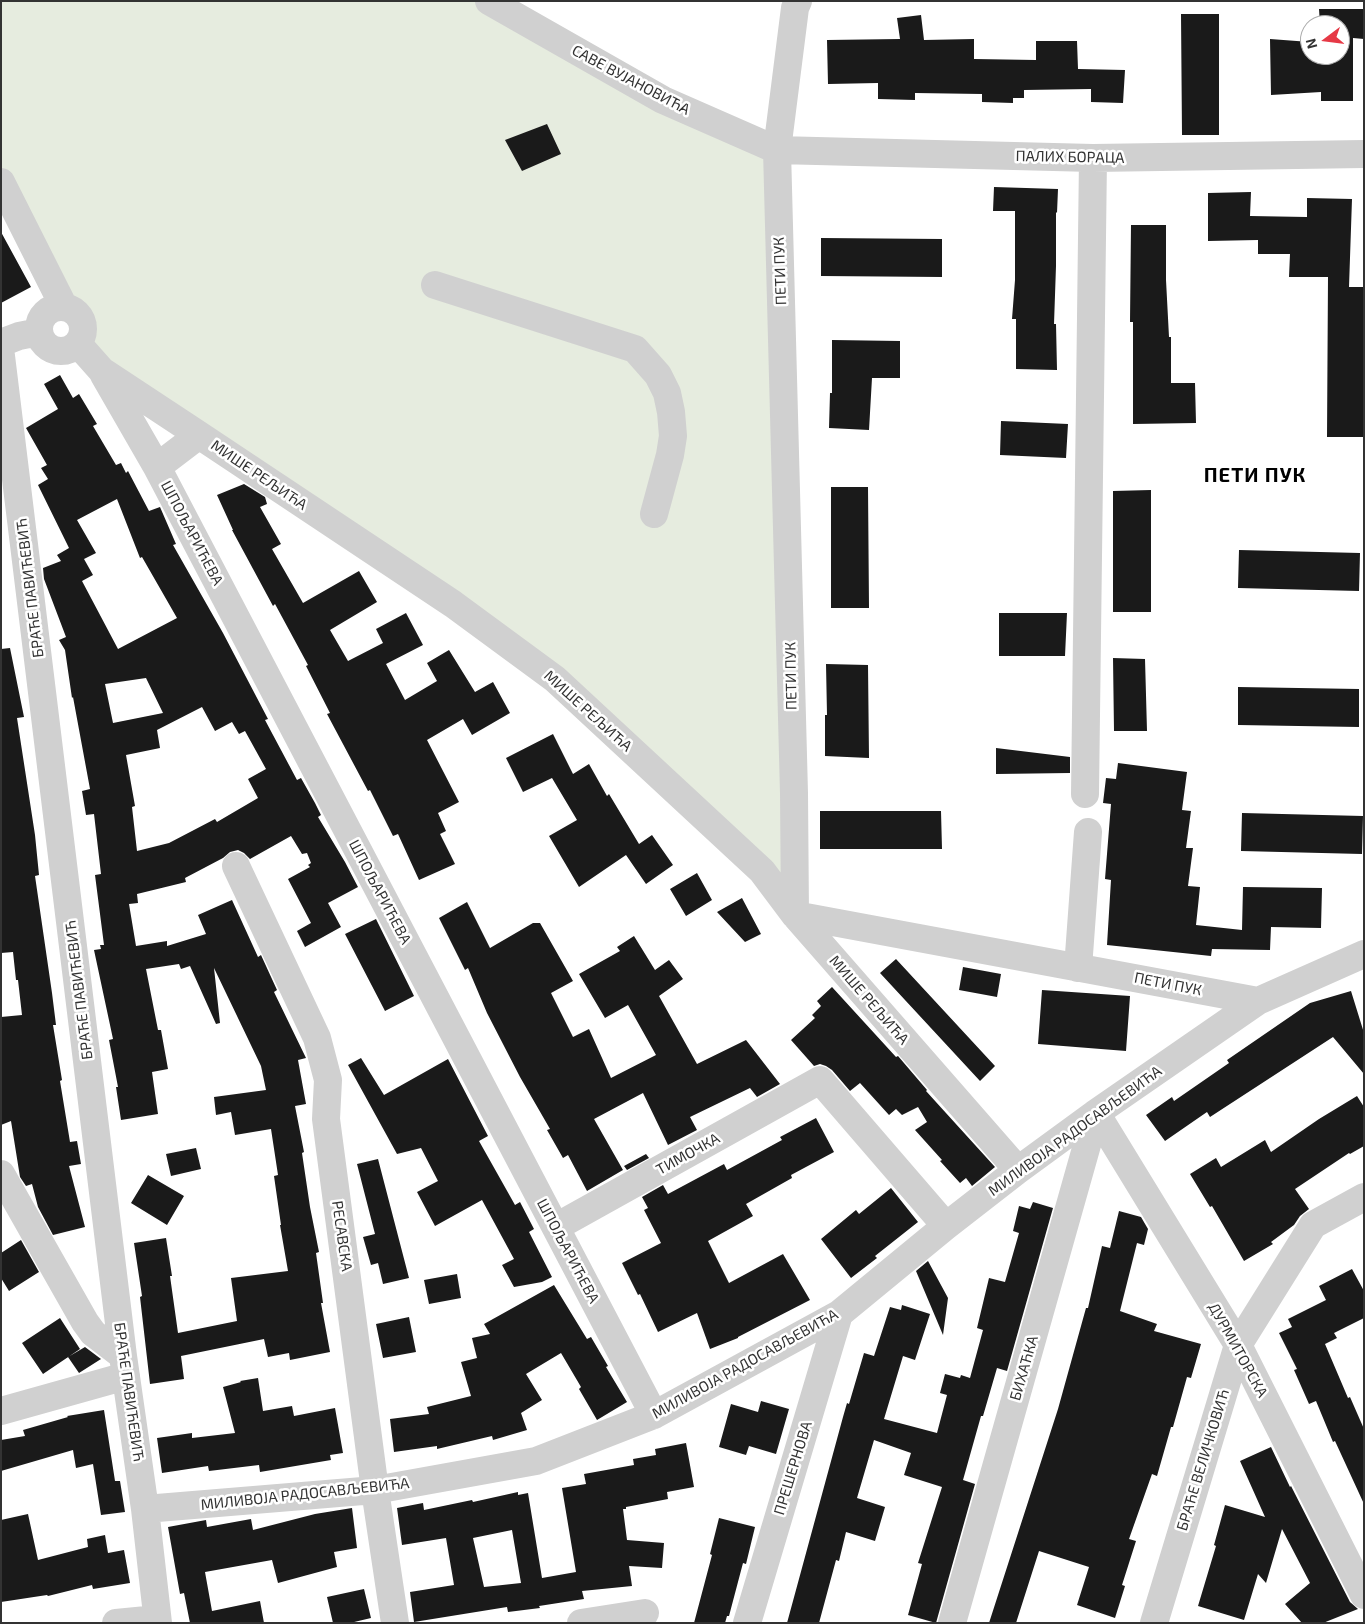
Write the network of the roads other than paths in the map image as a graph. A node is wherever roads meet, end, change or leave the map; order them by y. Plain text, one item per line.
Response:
1 (489, 1) edge
2 (798, 1) edge
3 (777, 150) junction
4 (1364, 154) edge
5 (1093, 158) junction
6 (1, 182) edge
7 (436, 285) dead end
8 (64, 307) junction
9 (39, 332) junction
10 (1, 343) edge
11 (78, 344) junction
12 (1, 356) edge
13 (102, 372) junction
14 (199, 435) junction
15 (157, 467) junction
16 (654, 514) dead end
17 (1085, 794) dead end
18 (1088, 832) dead end
19 (236, 866) dead end
20 (795, 915) junction
21 (1364, 954) edge
22 (1078, 968) junction
23 (1258, 1001) junction
24 (1096, 1113) junction
25 (1018, 1170) junction
26 (1, 1174) edge
27 (1364, 1197) edge
28 (946, 1226) junction
29 (556, 1227) junction
30 (838, 1314) junction
31 (1238, 1345) junction
32 (125, 1366) junction
33 (1, 1412) edge
34 (654, 1415) junction
35 (376, 1490) junction
36 (145, 1509) junction
37 (1364, 1596) edge
38 (645, 1612) dead end
39 (157, 1621) edge
40 (116, 1623) edge
41 (395, 1623) edge
42 (582, 1623) edge
43 (746, 1623) edge
44 (952, 1623) edge
45 (1154, 1623) edge

1 - 3 street, САВЕ ВУЈАНОВИЋА
2 - 3 street, ПЕТИ ПУК
3 - 5 street, ПАЛИХ БОРАЦА
3 - 20 street, ПЕТИ ПУК
4 - 5 street, ПАЛИХ БОРАЦА
5 - 17 street
6 - 8 street
7 - 16 street
8 - 9 street
8 - 11 street
9 - 10 street
9 - 11 street
11 - 13 street, МИШЕ РЕЉИЋА
12 - 32 street, БРАЋЕ ПАВИЋЕВИЋ
13 - 14 street, МИШЕ РЕЉИЋА
13 - 15 street, ШПОЉАРИЋЕВА
14 - 15 street
14 - 20 street, МИШЕ РЕЉИЋА
15 - 29 street, ШПОЉАРИЋЕВА
18 - 22 street
19 - 35 street, РЕСАВСКА
20 - 22 street, ПЕТИ ПУК
20 - 25 street, МИШЕ РЕЉИЋА
21 - 23 street, МИЛИВОЈА РАДОСАВЉЕВИЋА
22 - 23 street, ПЕТИ ПУК
23 - 24 street, МИЛИВОЈА РАДОСАВЉЕВИЋА
24 - 25 street, МИЛИВОЈА РАДОСАВЉЕВИЋА
24 - 31 street, ДУРМИТОРСКА
24 - 44 street, БИХАЋКА
25 - 28 street, МИЛИВОЈА РАДОСАВЉЕВИЋА
26 - 32 street
27 - 31 street, БРАЋЕ ВЕЛИЧКОВИЋ
28 - 29 street, ТИМОЧКА
28 - 30 street, МИЛИВОЈА РАДОСАВЉЕВИЋА
29 - 34 street, ШПОЉАРИЋЕВА
30 - 34 street, МИЛИВОЈА РАДОСАВЉЕВИЋА
30 - 43 street, ПРЕШЕРНОВА
31 - 37 street, ДУРМИТОРСКА
31 - 45 street, БРАЋЕ ВЕЛИЧКОВИЋ
32 - 33 street
32 - 36 street, БРАЋЕ ПАВИЋЕВИЋ
34 - 35 street, МИЛИВОЈА РАДОСАВЉЕВИЋА
35 - 36 street, МИЛИВОЈА РАДОСАВЉЕВИЋА
35 - 41 street, РЕСАВСКА
36 - 39 street, БРАЋЕ ПАВИЋЕВИЋ
38 - 42 street
39 - 40 street

